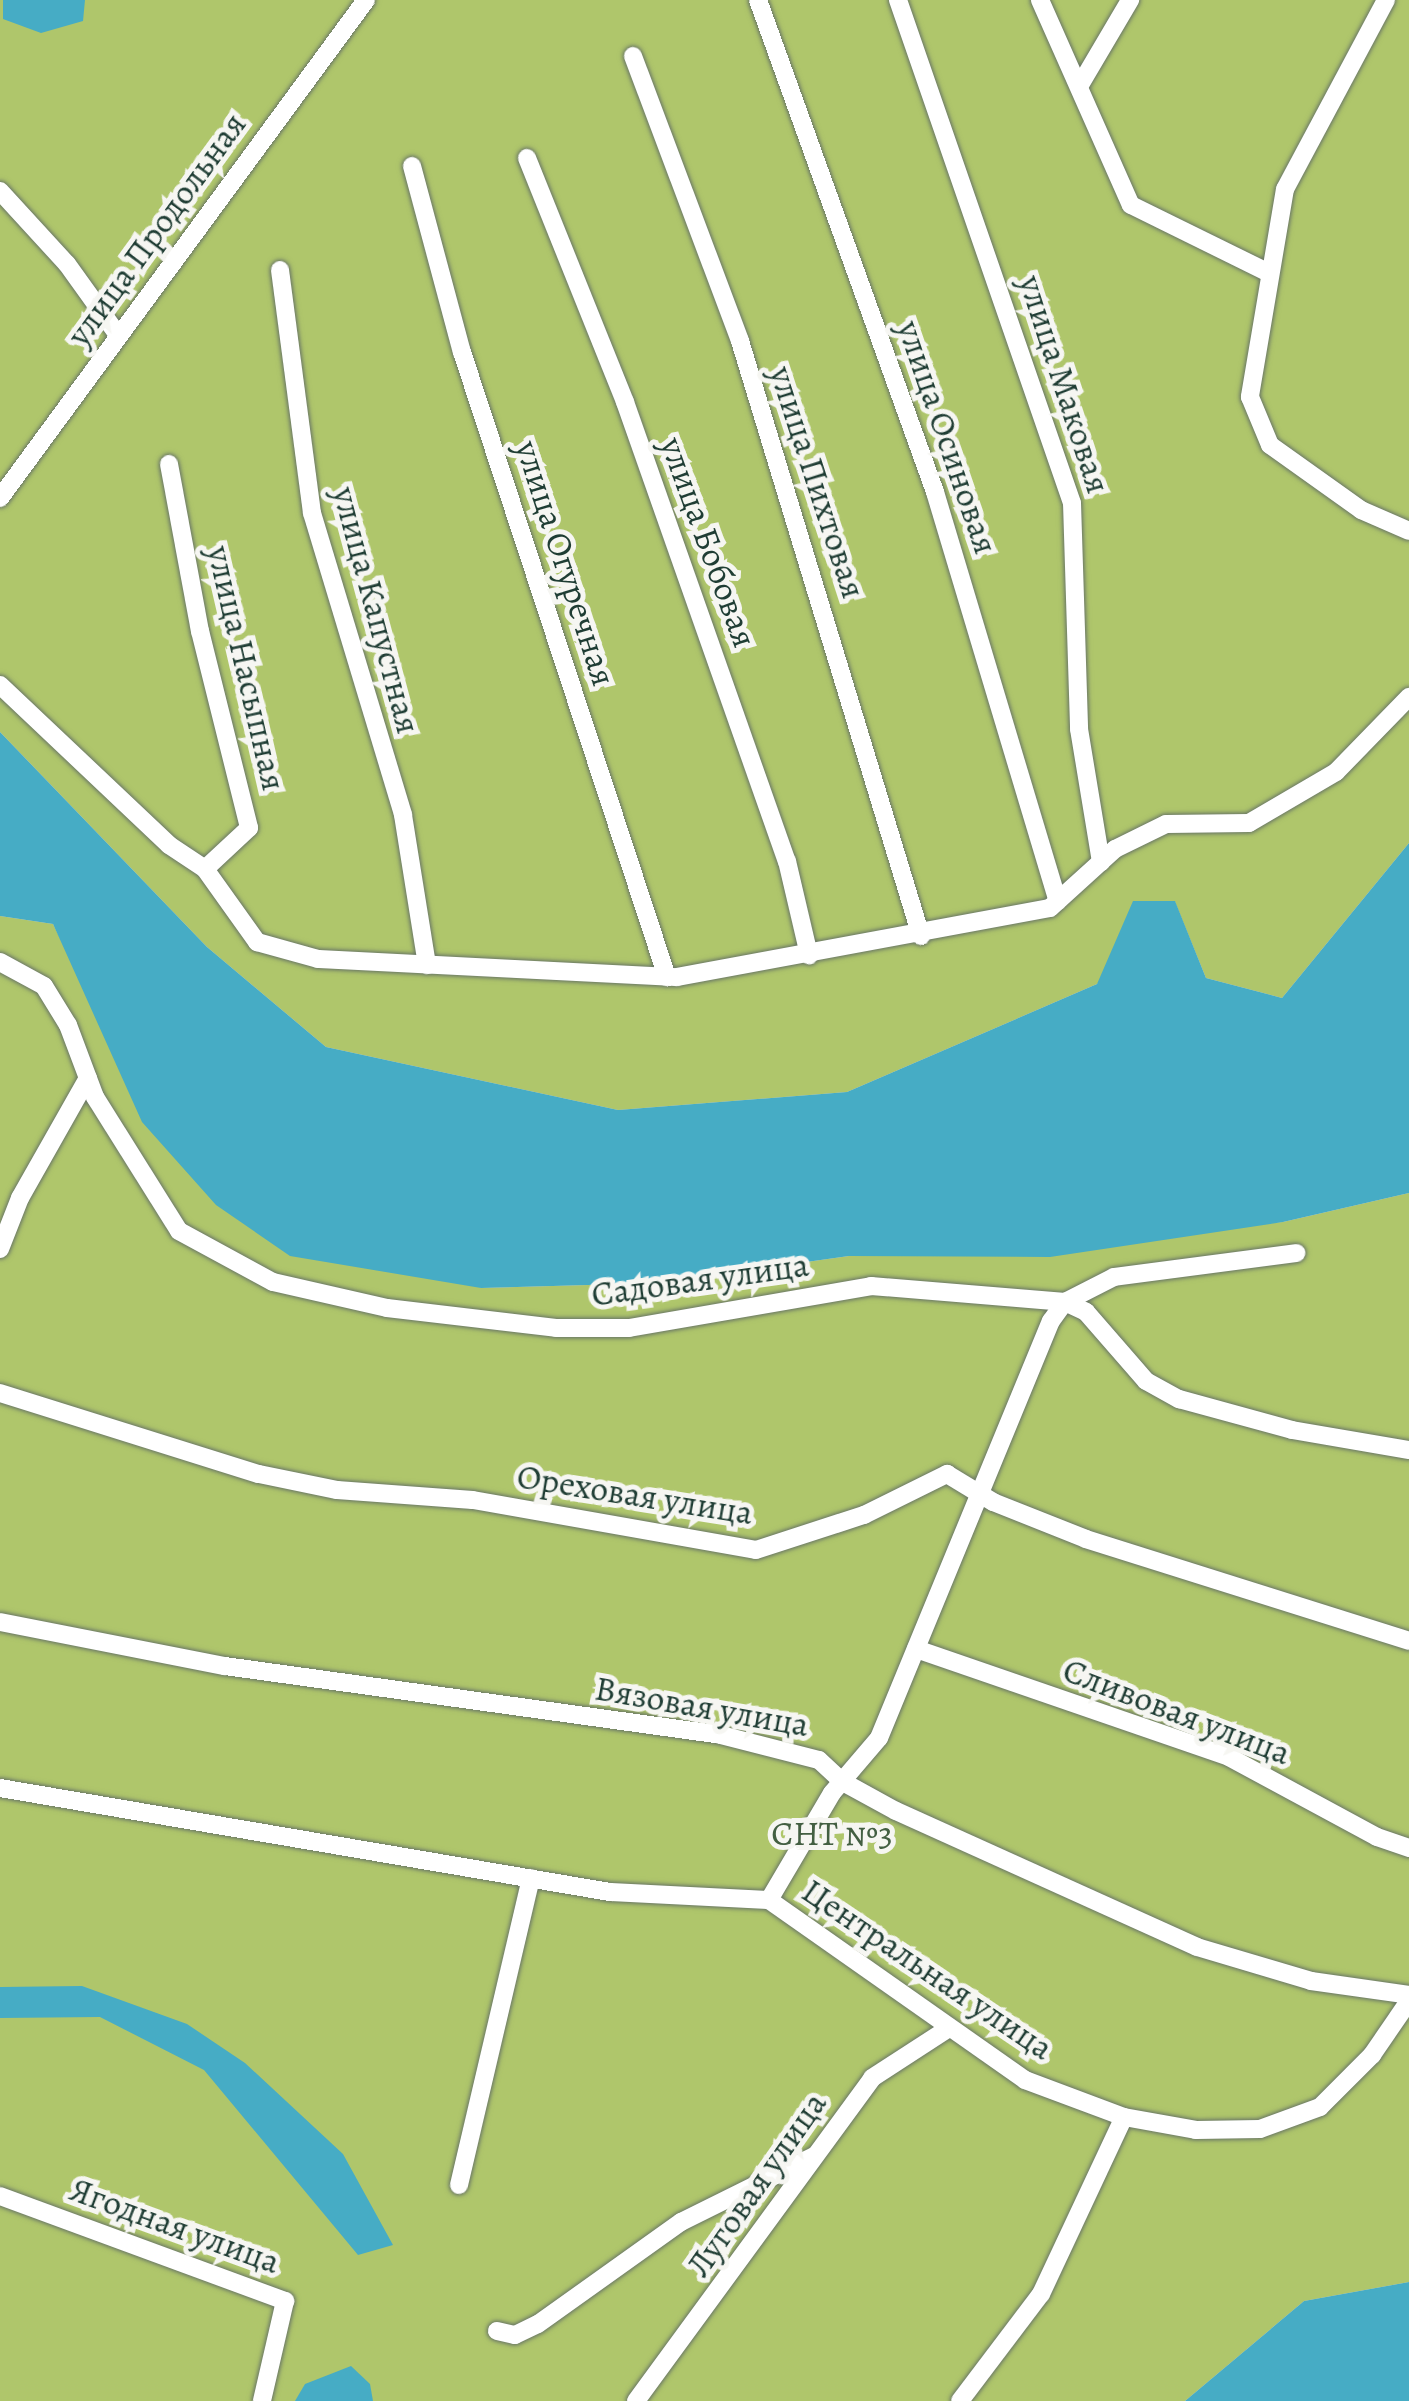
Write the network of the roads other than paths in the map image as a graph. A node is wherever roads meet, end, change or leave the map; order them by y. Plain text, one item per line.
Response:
1 (366, 0) edge
2 (758, 0) edge
3 (898, 0) edge
4 (1040, 0) edge
5 (1130, 0) edge
6 (1386, 0) edge
7 (633, 56) dead end
8 (1080, 86) junction
9 (527, 158) dead end
10 (412, 166) dead end
11 (0, 191) edge
12 (280, 270) dead end
13 (1268, 272) junction
14 (118, 335) junction
15 (169, 464) dead end
16 (0, 498) edge
17 (1409, 531) edge
18 (0, 685) edge
19 (1409, 697) edge
20 (1101, 862) junction
21 (205, 868) junction
22 (1058, 901) junction
23 (922, 936) junction
24 (808, 955) junction
25 (0, 962) edge
26 (428, 964) junction
27 (667, 977) junction
28 (88, 1078) junction
29 (0, 1249) edge
30 (1296, 1253) dead end
31 (1066, 1302) junction
32 (0, 1393) edge
33 (1409, 1450) edge
34 (981, 1493) junction
35 (0, 1622) edge
36 (1409, 1641) edge
37 (916, 1649) junction
38 (843, 1782) junction
39 (0, 1788) edge
40 (1409, 1848) edge
41 (531, 1878) junction
42 (769, 1900) junction
43 (1409, 1998) edge
44 (950, 2028) junction
45 (1124, 2117) junction
46 (815, 2155) junction
47 (459, 2184) dead end
48 (0, 2196) edge
49 (497, 2332) dead end
50 (262, 2401) edge
51 (636, 2401) edge
52 (960, 2401) edge

1 - 14 street, улица Продольная
2 - 22 street, улица Осиновая
3 - 20 street, улица Маковая
4 - 8 street
5 - 8 street
6 - 13 street
7 - 23 street, улица Пихтовая
8 - 13 street
9 - 24 street, улица Бобовая
10 - 27 street, улица Огуречная
11 - 14 street
12 - 26 street, улица Капустная
13 - 17 street
14 - 16 street, улица Продольная
15 - 21 street, улица Насыпная
18 - 21 street
19 - 20 street
20 - 22 street
21 - 26 street
22 - 23 street
23 - 24 street
24 - 27 street
25 - 28 street, Садовая улица
26 - 27 street
28 - 29 street
28 - 31 street, Садовая улица
30 - 31 street
31 - 33 street
31 - 34 street
32 - 34 street, Ореховая улица
34 - 36 street, Ореховая улица
34 - 37 street
35 - 38 street, Вязовая улица
37 - 38 street
37 - 40 street, Сливовая улица
38 - 42 street
38 - 43 street, Вязовая улица
39 - 41 street, Центральная улица
41 - 42 street, Центральная улица
41 - 47 street
42 - 44 street, Центральная улица
43 - 45 street, Центральная улица
44 - 45 street, Центральная улица
44 - 46 street, Луговая улица
45 - 52 street
46 - 49 street
46 - 51 street, Луговая улица
48 - 50 street, Ягодная улица

